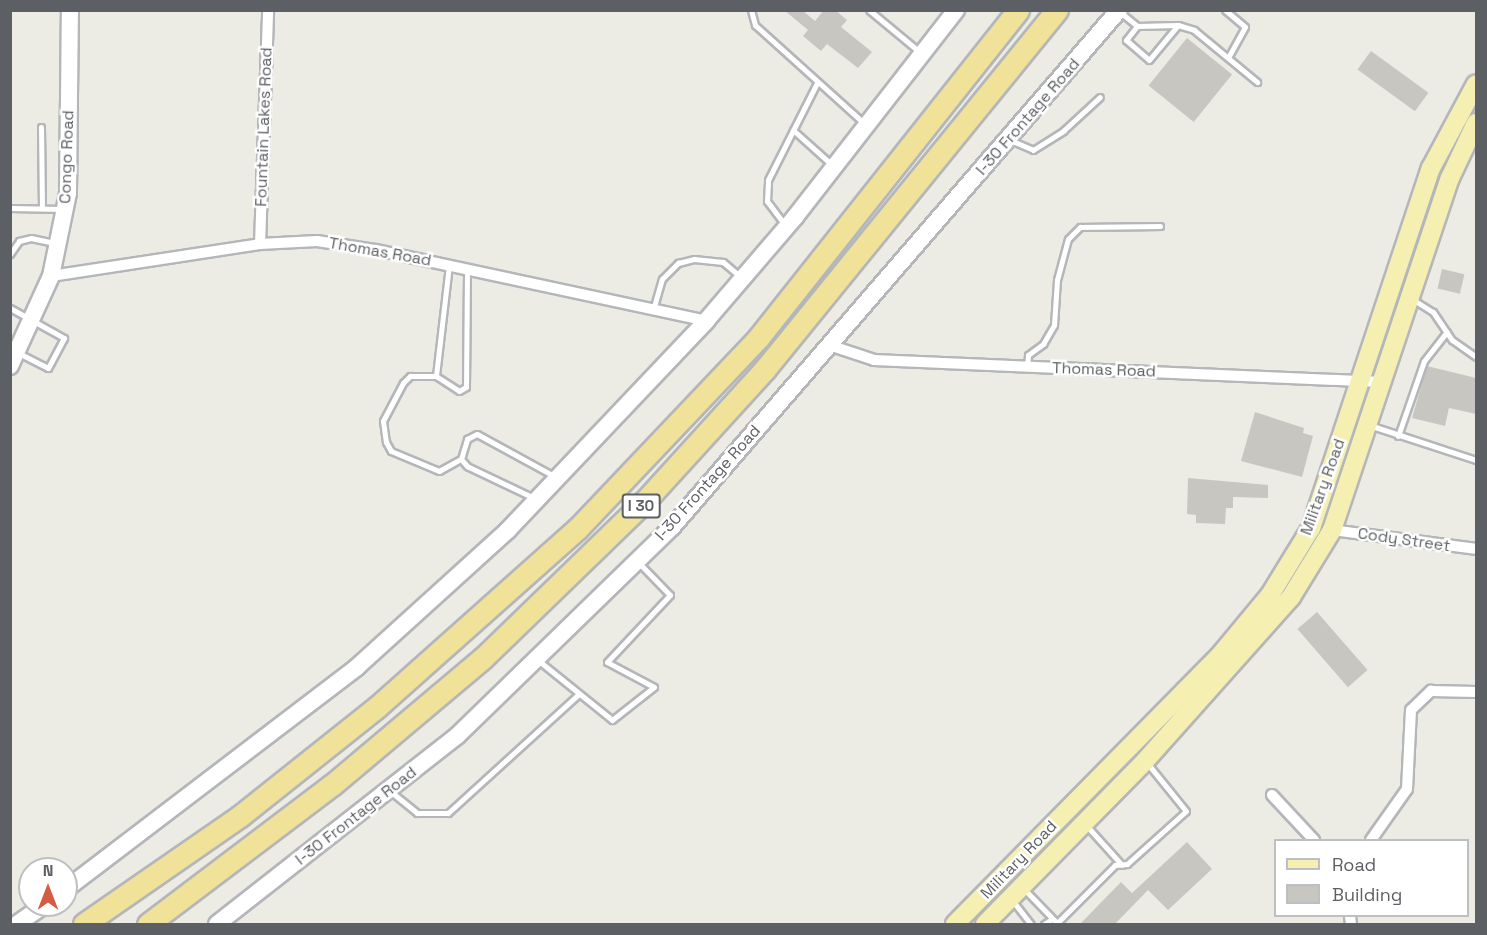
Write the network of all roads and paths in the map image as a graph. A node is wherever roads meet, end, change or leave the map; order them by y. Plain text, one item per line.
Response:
1 (70, 10) edge
2 (268, 10) edge
3 (751, 10) edge
4 (869, 10) edge
5 (956, 10) edge
6 (1018, 10) edge
7 (1058, 10) edge
8 (1225, 10) edge
9 (1119, 11) edge
10 (1179, 25) junction
11 (1137, 26) junction
12 (922, 54) junction
13 (1228, 58) junction
14 (1257, 81) dead end
15 (817, 83) junction
16 (1476, 84) edge
17 (1100, 97) dead end
18 (1476, 123) edge
19 (867, 125) junction
20 (41, 127) dead end
21 (793, 130) junction
22 (1009, 139) junction
23 (834, 167) junction
24 (10, 208) edge
25 (42, 208) junction
26 (65, 209) junction
27 (1160, 226) dead end
28 (786, 227) junction
29 (58, 244) junction
30 (260, 244) junction
31 (10, 254) edge
32 (449, 266) junction
33 (467, 269) junction
34 (51, 276) junction
35 (742, 278) junction
36 (1410, 299) junction
37 (10, 308) edge
38 (653, 310) junction
39 (32, 321) junction
40 (706, 321) junction
41 (1446, 332) junction
42 (829, 345) junction
43 (1476, 357) edge
44 (13, 358) edge
45 (1027, 367) junction
46 (436, 376) junction
47 (1359, 380) junction
48 (1382, 382) junction
49 (1367, 425) junction
50 (1398, 436) junction
51 (461, 459) junction
52 (1476, 460) edge
53 (558, 478) junction
54 (537, 500) junction
55 (1332, 530) junction
56 (1476, 549) edge
57 (637, 561) junction
58 (536, 659) junction
59 (1476, 692) edge
60 (579, 694) junction
61 (1145, 761) junction
62 (388, 790) junction
63 (1272, 795) dead end
64 (1075, 816) junction
65 (1313, 839) edge
66 (1372, 839) edge
67 (1122, 865) junction
68 (78, 880) edge
69 (1016, 893) junction
70 (234, 919) edge
71 (1052, 919) junction
72 (84, 924) edge
73 (148, 924) edge
74 (217, 924) edge
75 (955, 924) edge
76 (985, 924) edge
77 (1031, 924) edge
78 (1044, 924) edge

1 - 26 main road, Congo Road
2 - 30 street, Fountain Lakes Road
3 - 15 lane
4 - 12 lane
5 - 12 main road
6 - 72 highway, I 30
7 - 73 highway, I 30
8 - 13 lane
9 - 11 lane
9 - 22 main road, I-30 Frontage Road
10 - 11 lane
10 - 11 lane
10 - 13 lane
12 - 19 main road
13 - 14 lane
15 - 19 lane
15 - 21 lane
16 - 47 main road, Military Road
17 - 22 lane
18 - 36 main road, Military Road
19 - 23 main road
20 - 25 lane
21 - 23 lane
21 - 28 lane
22 - 42 main road, I-30 Frontage Road
23 - 28 main road
24 - 25 lane
25 - 26 lane
26 - 29 main road, Congo Road
27 - 45 lane
28 - 35 main road
29 - 31 lane
29 - 34 main road, Congo Road
30 - 32 street, Thomas Road
30 - 34 street, Thomas Road
32 - 33 street, Thomas Road
32 - 46 lane
33 - 38 street, Thomas Road
33 - 46 lane
34 - 39 main road, Congo Road
35 - 38 lane
35 - 40 main road
36 - 41 lane
36 - 48 main road, Military Road
37 - 39 lane
38 - 40 street, Thomas Road
39 - 44 main road, Congo Road
39 - 44 lane
40 - 53 main road
41 - 43 lane
41 - 50 lane
42 - 45 street, Thomas Road
42 - 57 main road, I-30 Frontage Road
45 - 47 street, Thomas Road
46 - 51 lane
47 - 48 street, Thomas Road
47 - 64 main road, Military Road
48 - 49 main road, Military Road
49 - 50 lane
49 - 55 main road, Military Road
50 - 52 lane
51 - 53 lane
51 - 54 lane
53 - 54 main road
54 - 68 main road
55 - 56 street, Cody Street
55 - 61 main road, Military Road
57 - 58 main road, I-30 Frontage Road
57 - 60 lane
58 - 60 lane
58 - 62 main road, I-30 Frontage Road
59 - 66 street
60 - 62 lane
61 - 64 main road, Military Road
61 - 67 lane
62 - 70 main road, I-30 Frontage Road
63 - 65 street
64 - 67 lane
64 - 69 main road, Military Road
64 - 75 main road, Military Road
67 - 71 lane
69 - 71 lane
69 - 76 main road, Military Road
69 - 77 lane
70 - 74 main road, I-30 Frontage Road
71 - 78 lane

